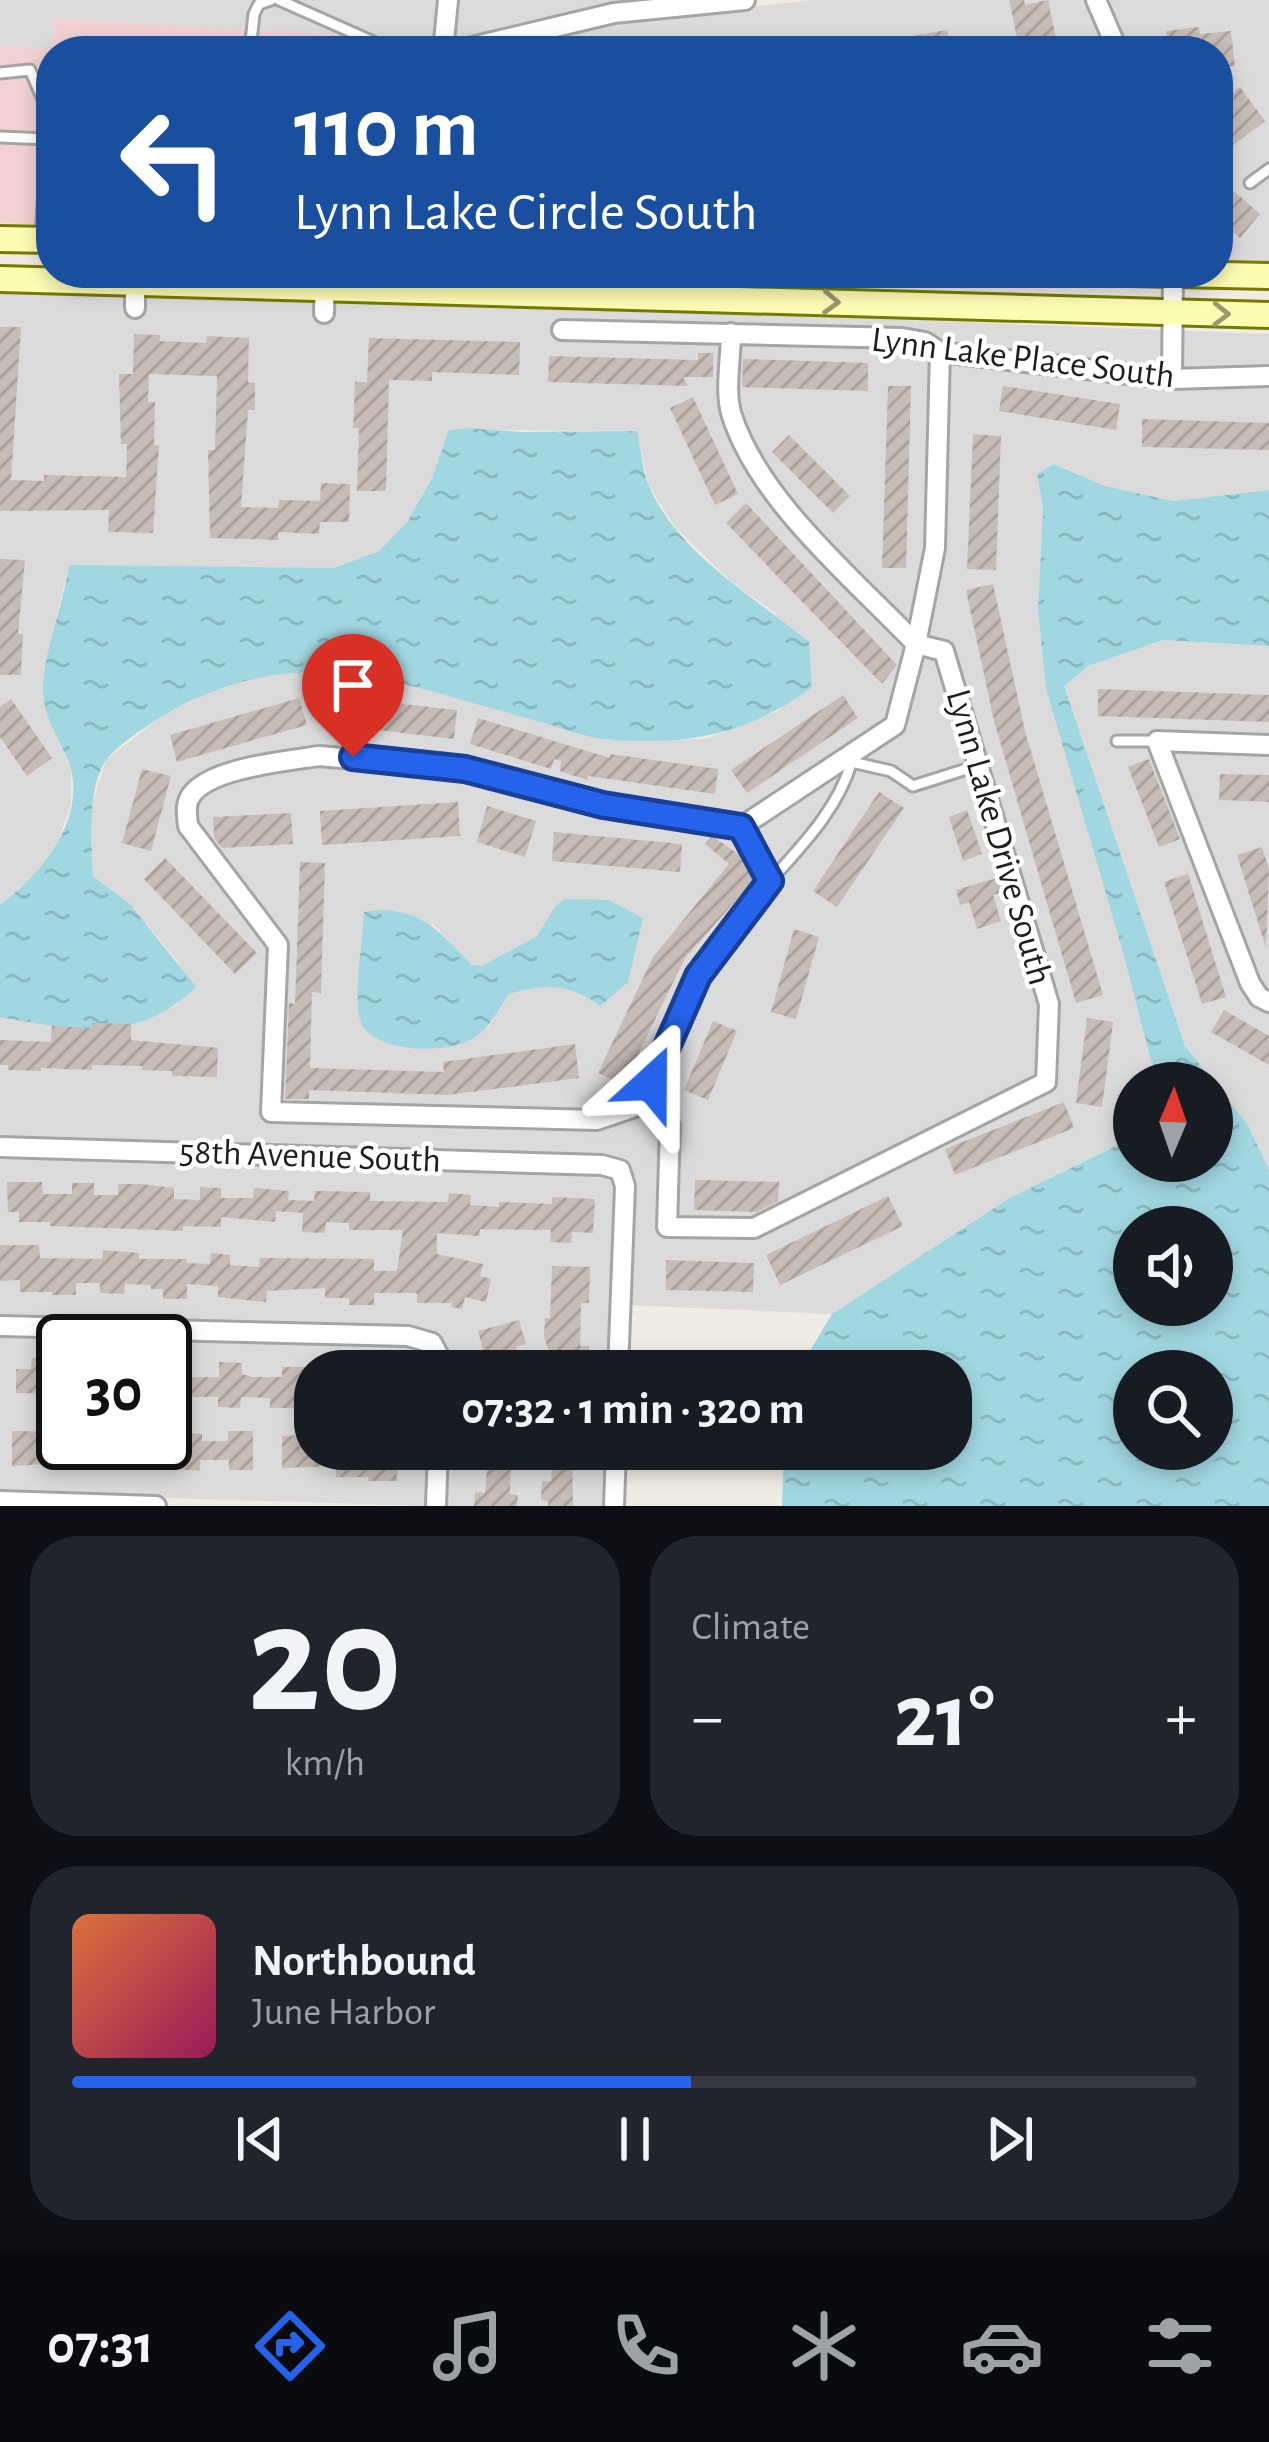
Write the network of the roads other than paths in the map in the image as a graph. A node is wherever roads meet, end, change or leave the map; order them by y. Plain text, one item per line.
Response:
1 (275, 0) edge
2 (448, 0) edge
3 (746, 0) edge
4 (1096, 0) edge
5 (716, 2) edge
6 (252, 36) edge
7 (360, 36) edge
8 (444, 36) edge
9 (518, 36) edge
10 (1112, 36) edge
11 (0, 73) edge
12 (36, 84) edge
13 (0, 137) edge
14 (36, 139) edge
15 (1269, 169) edge
16 (1250, 183) dead end
17 (0, 239) edge
18 (36, 240) edge
19 (1233, 275) edge
20 (1269, 276) edge
21 (0, 279) edge
22 (36, 283) edge
23 (76, 288) edge
24 (218, 288) edge
25 (325, 288) edge
26 (624, 288) edge
27 (1173, 288) edge
28 (1174, 312) junction
29 (324, 313) dead end
30 (1269, 315) edge
31 (562, 330) dead end
32 (731, 333) junction
33 (940, 352) junction
34 (1269, 376) edge
35 (1172, 380) junction
36 (916, 644) junction
37 (1117, 741) dead end
38 (1157, 741) junction
39 (1269, 745) edge
40 (853, 757) junction
41 (978, 766) junction
42 (741, 827) junction
43 (770, 881) junction
44 (1269, 1002) edge
45 (647, 1103) junction
46 (0, 1147) edge
47 (0, 1326) edge
48 (436, 1350) edge
49 (620, 1350) edge
50 (437, 1470) edge
51 (615, 1470) edge
52 (0, 1501) edge
53 (156, 1506) edge
54 (436, 1506) edge
55 (614, 1506) edge

1 - 6 lane
1 - 7 lane
2 - 8 street
3 - 5 street
4 - 10 street
5 - 9 street
11 - 12 lane
13 - 14 lane
15 - 16 lane
17 - 18 main road
19 - 20 main road
21 - 22 main road
23 - 24 main road
25 - 29 street
26 -> 28 main road
27 - 28 street
28 -> 30 main road
28 - 35 street
31 - 32 street, Lynn Lake Place South
32 - 33 street, Lynn Lake Place South
32 - 36 street
33 - 35 street, Lynn Lake Place South
33 - 36 street, Lynn Lake Drive South
34 - 35 street, Lynn Lake Place South
36 - 40 street, Lynn Lake Drive South
36 - 41 street, Lynn Lake Drive South
37 - 38 lane
38 - 39 street
38 - 44 street
40 - 41 lane
40 - 42 street, Lynn Lake Drive South
40 - 43 lane
41 - 45 street, Lynn Lake Drive South
42 - 43 street
42 - 45 street
43 - 45 street
46 - 49 street, 58th Avenue South
47 - 48 street
50 - 54 street
51 - 55 street
52 - 53 street

